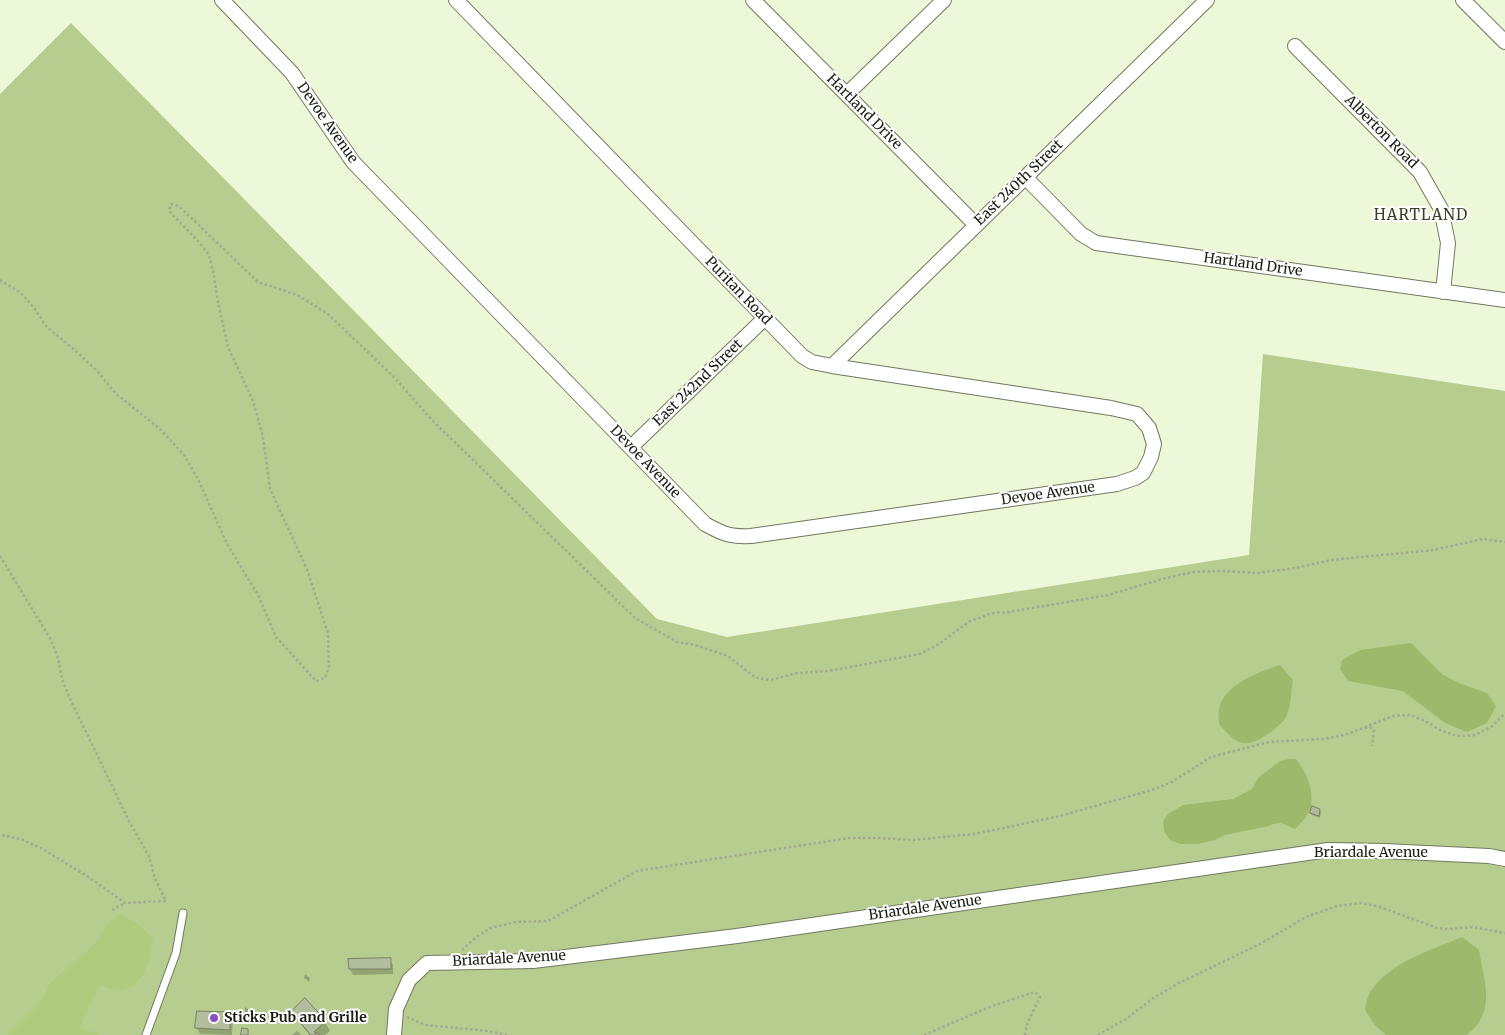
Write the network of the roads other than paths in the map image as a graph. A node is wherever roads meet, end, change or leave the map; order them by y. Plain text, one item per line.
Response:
1 (222, 0) edge
2 (456, 0) edge
3 (752, 0) edge
4 (944, 0) edge
5 (1207, 0) edge
6 (1463, 0) edge
7 (1505, 42) edge
8 (1295, 46) dead end
9 (847, 94) junction
10 (1026, 178) junction
11 (976, 225) junction
12 (1443, 292) junction
13 (1505, 300) edge
14 (765, 318) junction
15 (832, 366) junction
16 (1110, 408) joint
17 (631, 447) junction
18 (1505, 859) edge
19 (183, 913) dead end
20 (146, 1035) edge
21 (394, 1035) edge

1 - 17 street, Devoe Avenue
2 - 14 street, Puritan Road
3 - 9 street, Hartland Drive
4 - 9 street
5 - 10 street, East 240th Street
6 - 7 street
8 - 12 street, Alberton Road
9 - 11 street, Hartland Drive
10 - 11 street, East 240th Street
10 - 12 street, Hartland Drive
11 - 15 street, East 240th Street
12 - 13 street, Hartland Drive
14 - 15 street, Puritan Road
14 - 17 street, East 242nd Street
15 - 16 street, Puritan Road
16 - 17 street, Devoe Avenue
18 - 21 street, Briardale Avenue
19 - 20 lane

